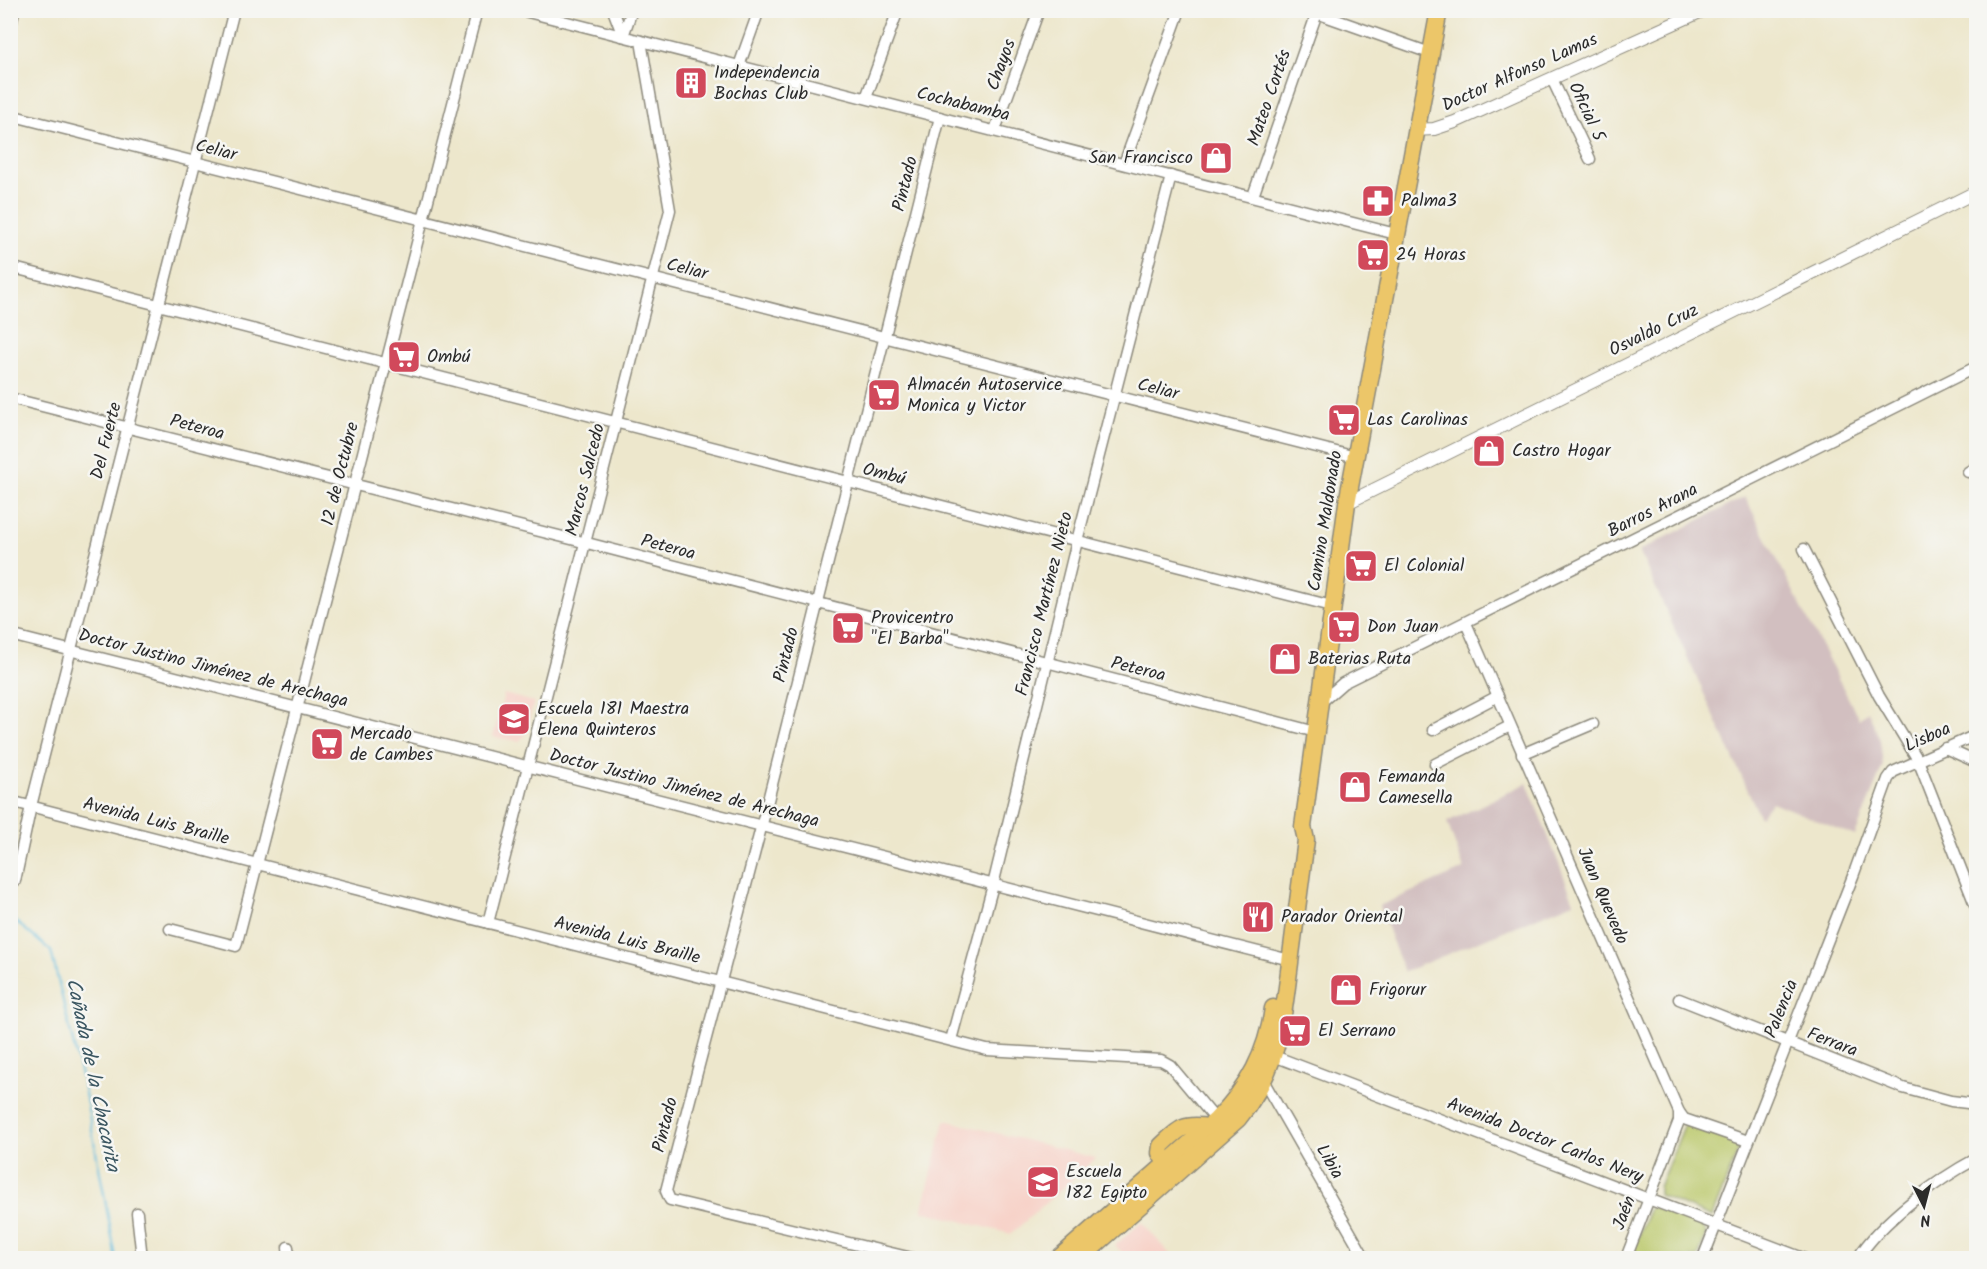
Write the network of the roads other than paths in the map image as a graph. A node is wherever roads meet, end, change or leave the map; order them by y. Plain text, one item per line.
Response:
1 (14, 10) edge
2 (234, 10) edge
3 (477, 10) edge
4 (520, 10) edge
5 (613, 10) edge
6 (632, 10) edge
7 (759, 10) edge
8 (898, 10) edge
9 (1039, 10) edge
10 (1180, 10) edge
11 (1439, 10) edge
12 (1704, 10) edge
13 (1316, 11) edge
14 (10, 31) edge
15 (623, 36) junction
16 (641, 41) junction
17 (1430, 53) junction
18 (739, 66) junction
19 (1552, 79) junction
20 (866, 98) junction
21 (10, 115) edge
22 (940, 117) junction
23 (1415, 129) junction
24 (995, 130) junction
25 (1590, 159) dead end
26 (194, 163) junction
27 (1124, 164) junction
28 (1171, 176) junction
29 (1977, 192) edge
30 (1253, 196) junction
31 (424, 221) junction
32 (1396, 234) junction
33 (10, 267) edge
34 (653, 279) junction
35 (158, 305) junction
36 (884, 337) junction
37 (387, 364) junction
38 (1977, 367) edge
39 (1114, 395) junction
40 (10, 398) edge
41 (617, 423) junction
42 (128, 427) junction
43 (1356, 457) junction
44 (848, 482) junction
45 (355, 487) junction
46 (1347, 503) junction
47 (1077, 541) junction
48 (587, 543) junction
49 (1804, 549) dead end
50 (817, 604) junction
51 (1332, 606) junction
52 (1466, 623) junction
53 (10, 635) edge
54 (72, 650) junction
55 (1047, 664) junction
56 (1323, 669) junction
57 (1343, 683) junction
58 (1498, 696) junction
59 (1319, 704) junction
60 (298, 709) junction
61 (1593, 723) dead end
62 (1510, 726) junction
63 (1432, 730) dead end
64 (1316, 732) junction
65 (1977, 735) edge
66 (1945, 748) junction
67 (1522, 754) junction
68 (1918, 760) junction
69 (1977, 762) edge
70 (1435, 764) dead end
71 (529, 767) junction
72 (1893, 772) joint
73 (10, 801) edge
74 (31, 806) junction
75 (762, 824) junction
76 (258, 865) junction
77 (15, 881) dead end
78 (993, 885) junction
79 (1977, 907) edge
80 (488, 923) junction
81 (170, 929) dead end
82 (1285, 959) junction
83 (720, 982) junction
84 (1679, 999) dead end
85 (951, 1040) junction
86 (1787, 1043) junction
87 (1274, 1056) junction
88 (1264, 1082) junction
89 (1977, 1104) edge
90 (1679, 1112) junction
91 (1212, 1124) junction
92 (1748, 1141) junction
93 (1977, 1159) edge
94 (1170, 1171) junction
95 (1648, 1198) junction
96 (137, 1213) dead end
97 (1716, 1224) junction
98 (288, 1247) dead end
99 (142, 1258) edge
100 (290, 1258) edge
101 (912, 1258) edge
102 (1059, 1258) edge
103 (1081, 1258) edge
104 (1365, 1258) edge
105 (1626, 1258) edge
106 (1703, 1258) edge
107 (1803, 1258) edge
108 (1858, 1258) edge

1 - 14 street
2 - 26 street, Del Fuerte
3 - 31 street, 12 de Octubre
4 - 15 street, Cochabamba
5 - 15 street
6 - 15 street
7 - 18 street
8 - 20 street
9 - 24 street, Chayos
10 - 27 street
11 - 17 main road, Camino Maldonado
12 - 19 street, Doctor Alfonso Lamas
13 - 17 street
13 - 30 street, Mateo Cortés
15 - 16 street, Cochabamba
16 - 18 street, Cochabamba
16 - 34 street, Marcos Salcedo
17 - 23 main road, Camino Maldonado
18 - 20 street, Cochabamba
19 - 23 street, Doctor Alfonso Lamas
19 - 25 street, Oficial 5
20 - 22 street, Cochabamba
21 - 26 street, Celiar
22 - 24 street, Cochabamba
22 - 36 street, Pintado
23 - 32 main road, Camino Maldonado
24 - 27 street, Cochabamba
26 - 31 street, Celiar
26 - 35 street, Del Fuerte
27 - 28 street, Cochabamba
28 - 30 street, Cochabamba
28 - 39 street, Francisco Martínez Nieto
29 - 46 street, Osvaldo Cruz
30 - 32 street, Cochabamba
31 - 34 street, Celiar
31 - 37 street, 12 de Octubre
32 - 43 main road, Camino Maldonado
33 - 35 street, Ombú
34 - 36 street, Celiar
34 - 41 street, Marcos Salcedo
35 - 37 street, Ombú
35 - 42 street, Del Fuerte
36 - 39 street, Celiar
36 - 44 street, Pintado
37 - 41 street, Ombú
37 - 45 street, 12 de Octubre
38 - 52 street, Barros Arana
39 - 43 street, Celiar
39 - 47 street, Francisco Martínez Nieto
40 - 42 street, Peteroa
41 - 44 street, Ombú
41 - 48 street, Marcos Salcedo
42 - 45 street, Peteroa
42 - 54 street, Del Fuerte
43 - 46 main road, Camino Maldonado
44 - 47 street, Ombú
44 - 50 street, Pintado
45 - 48 street, Peteroa
45 - 60 street, 12 de Octubre
46 - 51 main road, Camino Maldonado
47 - 51 street, Ombú
47 - 55 street, Francisco Martínez Nieto
48 - 50 street, Peteroa
48 - 71 street, Marcos Salcedo
49 - 68 street
50 - 55 street, Peteroa
50 - 75 street, Pintado
51 - 56 main road, Camino Maldonado
52 - 57 street, Barros Arana
52 - 58 street, Juan Quevedo
53 - 54 street, Doctor Justino Jiménez de Arechaga
54 - 60 street, Doctor Justino Jiménez de Arechaga
54 - 74 street, Del Fuerte
55 - 64 street, Peteroa
55 - 78 street, Francisco Martínez Nieto
56 - 57 street
56 - 59 main road, Camino Maldonado
57 - 59 street, Barros Arana
58 - 62 street, Juan Quevedo
58 - 63 street
59 - 64 main road, Camino Maldonado
60 - 71 street, Doctor Justino Jiménez de Arechaga
60 - 76 street, 12 de Octubre
61 - 67 street
62 - 67 street, Juan Quevedo
62 - 70 street
64 - 82 main road, Camino Maldonado
65 - 66 street, Lisboa
66 - 68 street, Lisboa
66 - 69 street
67 - 90 street, Juan Quevedo
68 - 72 street, Lisboa
68 - 79 street
71 - 75 street, Doctor Justino Jiménez de Arechaga
71 - 80 street, Marcos Salcedo
72 - 86 street, Palencia
73 - 74 street, Avenida Luis Braille
74 - 76 street, Avenida Luis Braille
74 - 77 street, Del Fuerte
75 - 78 street, Doctor Justino Jiménez de Arechaga
75 - 83 street, Pintado
76 - 80 street, Avenida Luis Braille
76 - 81 street, 12 de Octubre
78 - 82 street, Doctor Justino Jiménez de Arechaga
78 - 85 street, Francisco Martínez Nieto
80 - 83 street, Avenida Luis Braille
82 - 87 main road, Camino Maldonado
82 - 91 main road, Camino Maldonado
83 - 85 street, Avenida Luis Braille
83 - 101 street, Pintado
84 - 86 street, Ferrara
85 - 91 street, Avenida Luis Braille
86 - 89 street, Ferrara
86 - 92 street, Palencia
87 - 88 main road, Camino Maldonado
87 - 95 street, Avenida Doctor Carlos Nery
88 - 94 main road, Camino Maldonado
88 - 104 street, Libia
90 - 92 street
90 - 95 street, Jaén
91 - 94 main road
92 - 97 street, Palencia
93 - 108 street
94 - 102 main road, Camino Maldonado
94 - 103 main road, Camino Maldonado
95 - 97 street, Avenida Doctor Carlos Nery
95 - 105 street, Jaén
96 - 99 street
97 - 106 street, Palencia
97 - 107 street, Avenida Doctor Carlos Nery
98 - 100 street

